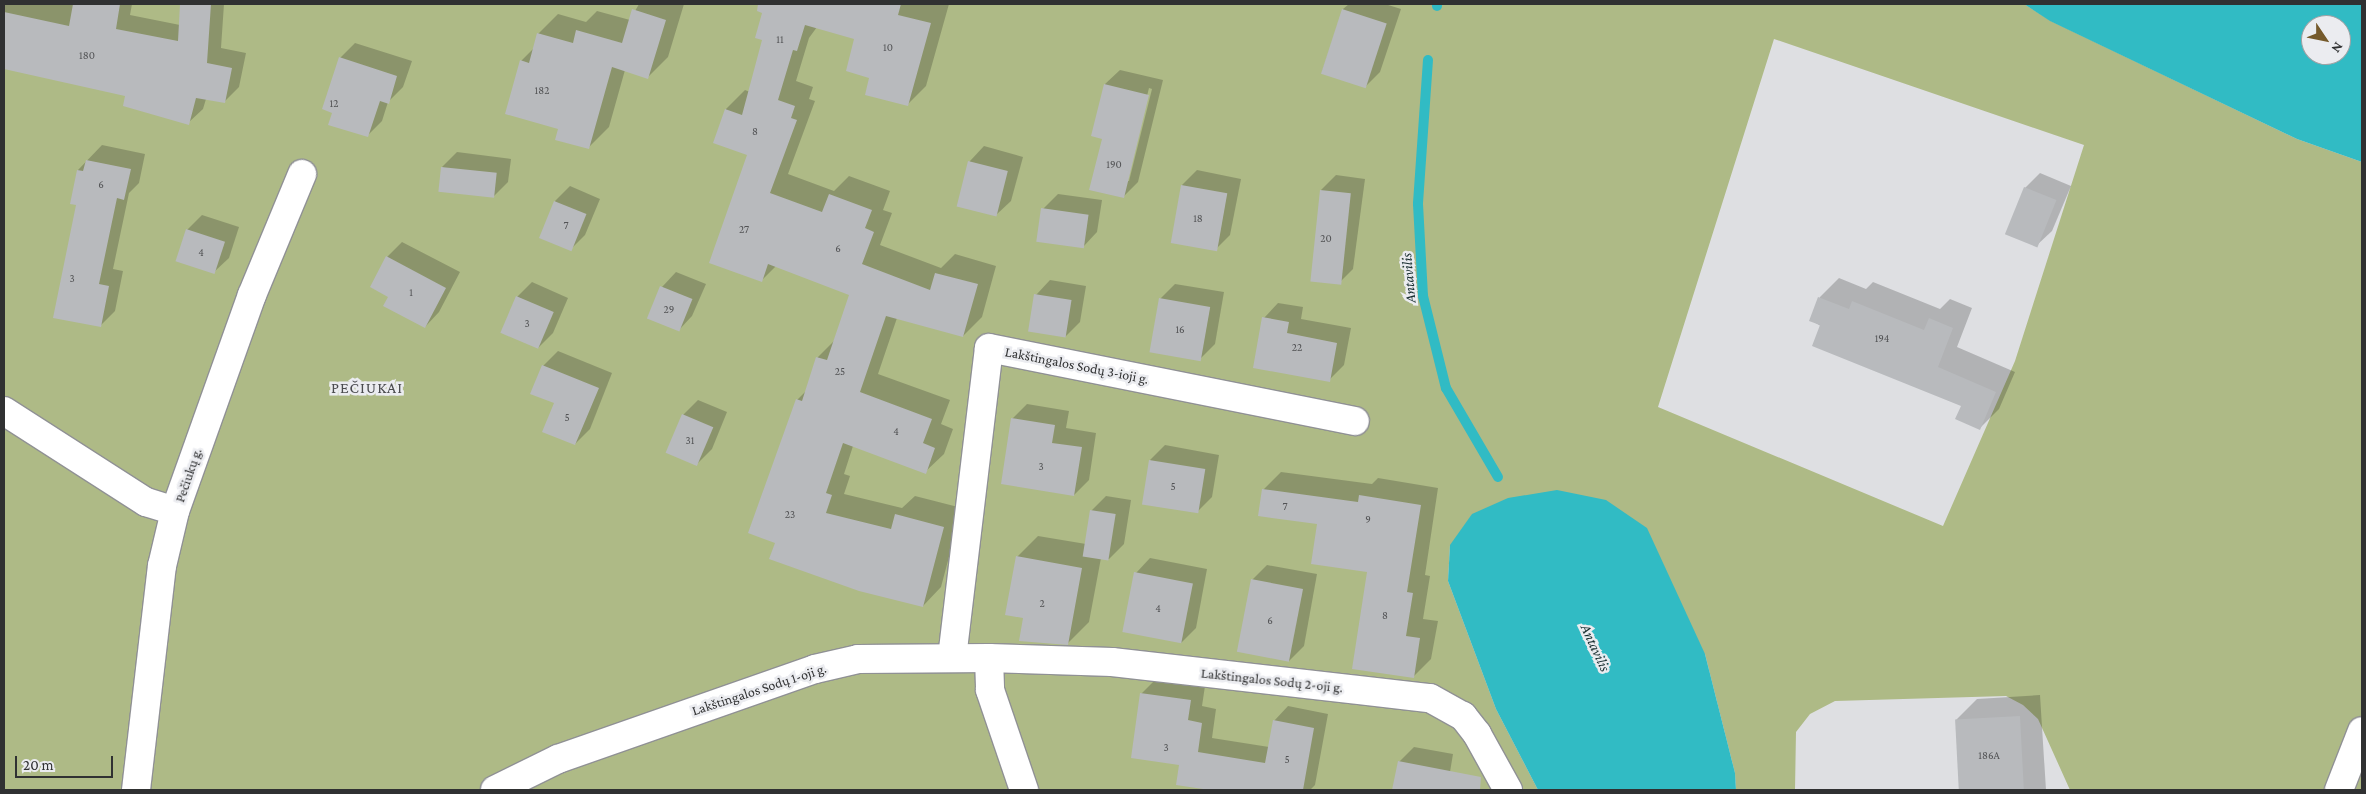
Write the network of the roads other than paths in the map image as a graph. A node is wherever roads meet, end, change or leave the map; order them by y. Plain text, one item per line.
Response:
1 (302, 174) dead end
2 (4, 411) edge
3 (1354, 421) dead end
4 (176, 511) junction
5 (952, 658) junction
6 (989, 658) junction
7 (2362, 731) edge
8 (136, 790) edge
9 (495, 790) edge
10 (1024, 790) edge
11 (1508, 790) edge
12 (2339, 790) edge

1 - 4 street, Pečiukų g.
2 - 4 street
3 - 5 street, Lakštingalos Sodų 3-ioji g.
4 - 8 street, Pečiukų g.
5 - 6 street, Lakštingalos Sodų 1-oji g.
5 - 9 street, Lakštingalos Sodų 1-oji g.
6 - 10 street
6 - 11 street, Lakštingalos Sodų 2-oji g.
7 - 12 street

